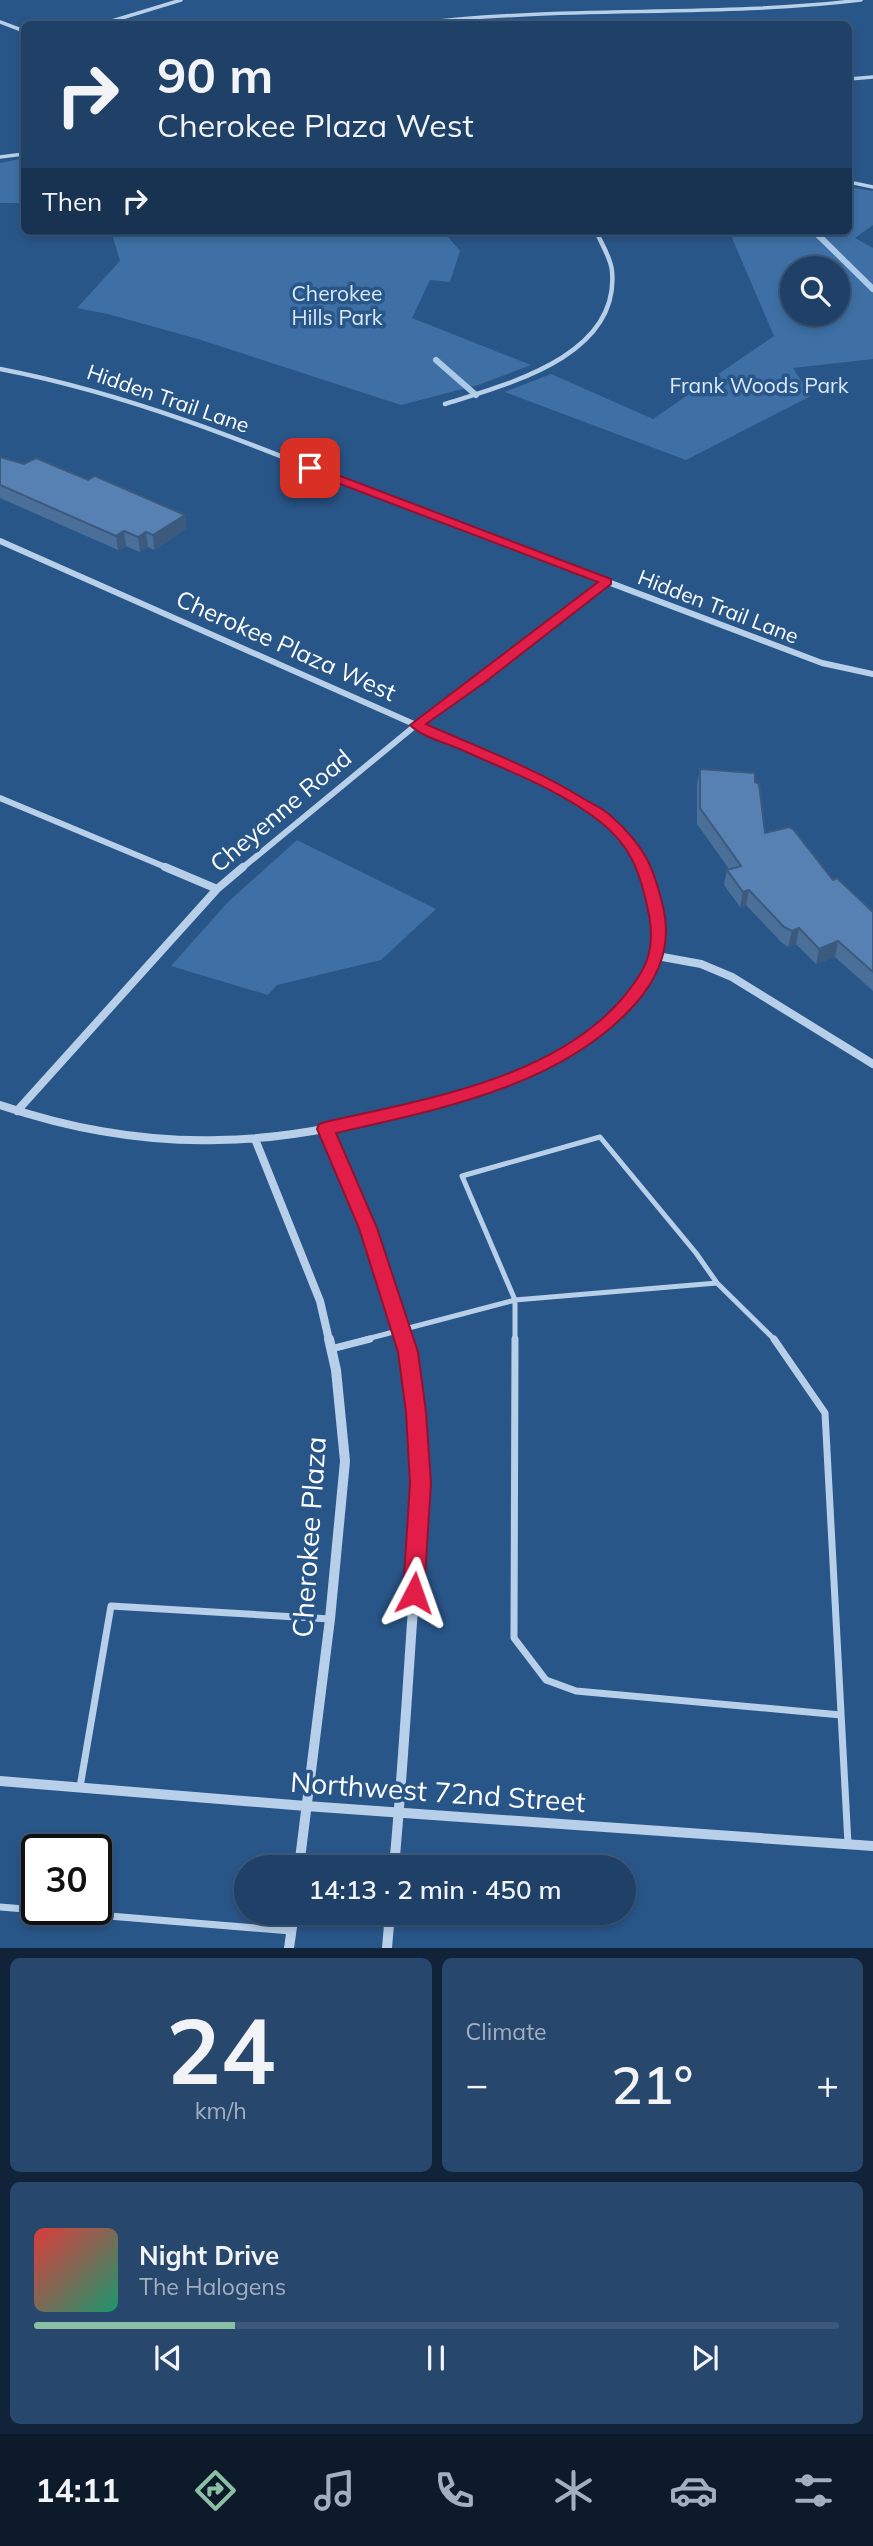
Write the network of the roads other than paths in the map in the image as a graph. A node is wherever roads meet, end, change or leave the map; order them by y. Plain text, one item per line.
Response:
1 (181, 0) edge
2 (861, 0) edge
3 (112, 21) edge
4 (444, 21) edge
5 (0, 22) edge
6 (21, 30) edge
7 (873, 77) edge
8 (852, 79) edge
9 (21, 154) edge
10 (0, 157) edge
11 (852, 183) edge
12 (873, 187) edge
13 (598, 235) edge
14 (0, 369) edge
15 (445, 404) dead end
16 (0, 541) edge
17 (607, 582) junction
18 (873, 674) edge
19 (416, 725) junction
20 (0, 798) edge
21 (217, 889) junction
22 (657, 956) junction
23 (873, 1064) edge
24 (0, 1105) edge
25 (17, 1111) junction
26 (325, 1129) junction
27 (255, 1139) junction
28 (717, 1283) junction
29 (514, 1300) junction
30 (402, 1331) junction
31 (331, 1349) junction
32 (330, 1619) junction
33 (841, 1715) junction
34 (0, 1781) edge
35 (80, 1787) junction
36 (306, 1806) junction
37 (399, 1812) junction
38 (848, 1844) junction
39 (873, 1846) edge
40 (300, 1855) edge
41 (395, 1855) edge
42 (0, 1907) edge
43 (292, 1925) edge
44 (389, 1925) edge
45 (291, 1931) junction
46 (289, 1948) edge
47 (387, 1948) edge

1 - 3 street
2 - 4 street
5 - 6 street
7 - 8 street
9 - 10 street
11 - 12 street
13 - 15 street
14 - 17 street, Hidden Trail Lane
16 - 19 street, Cherokee Plaza West
17 - 18 street, Hidden Trail Lane
17 - 19 street, Cheyenne Road
19 - 21 street, Cheyenne Road
19 - 22 street, Cherokee Plaza West
20 - 21 street
21 - 25 street, Cheyenne Road
22 - 23 street
22 - 26 street, Cherokee Plaza West
24 - 25 street, Cherokee Plaza West
25 - 27 street, Cherokee Plaza West
26 - 27 street, Cherokee Plaza West
26 - 30 street
27 - 31 street, Cherokee Plaza
28 - 29 lane
28 - 29 lane
28 - 33 lane
29 - 30 lane
29 - 33 lane
30 - 31 lane
30 - 37 street
31 - 32 street, Cherokee Plaza
32 - 35 lane
32 - 36 street, Cherokee Plaza
33 - 38 lane
34 - 35 street, Northwest 72nd Street
35 - 36 street, Northwest 72nd Street
36 - 37 street, Northwest 72nd Street
36 - 40 street, Cherokee Plaza
37 - 38 street, Northwest 72nd Street
37 - 41 street
38 - 39 street, Northwest 72nd Street
42 - 45 lane
43 - 45 street
44 - 47 street
45 - 46 street

